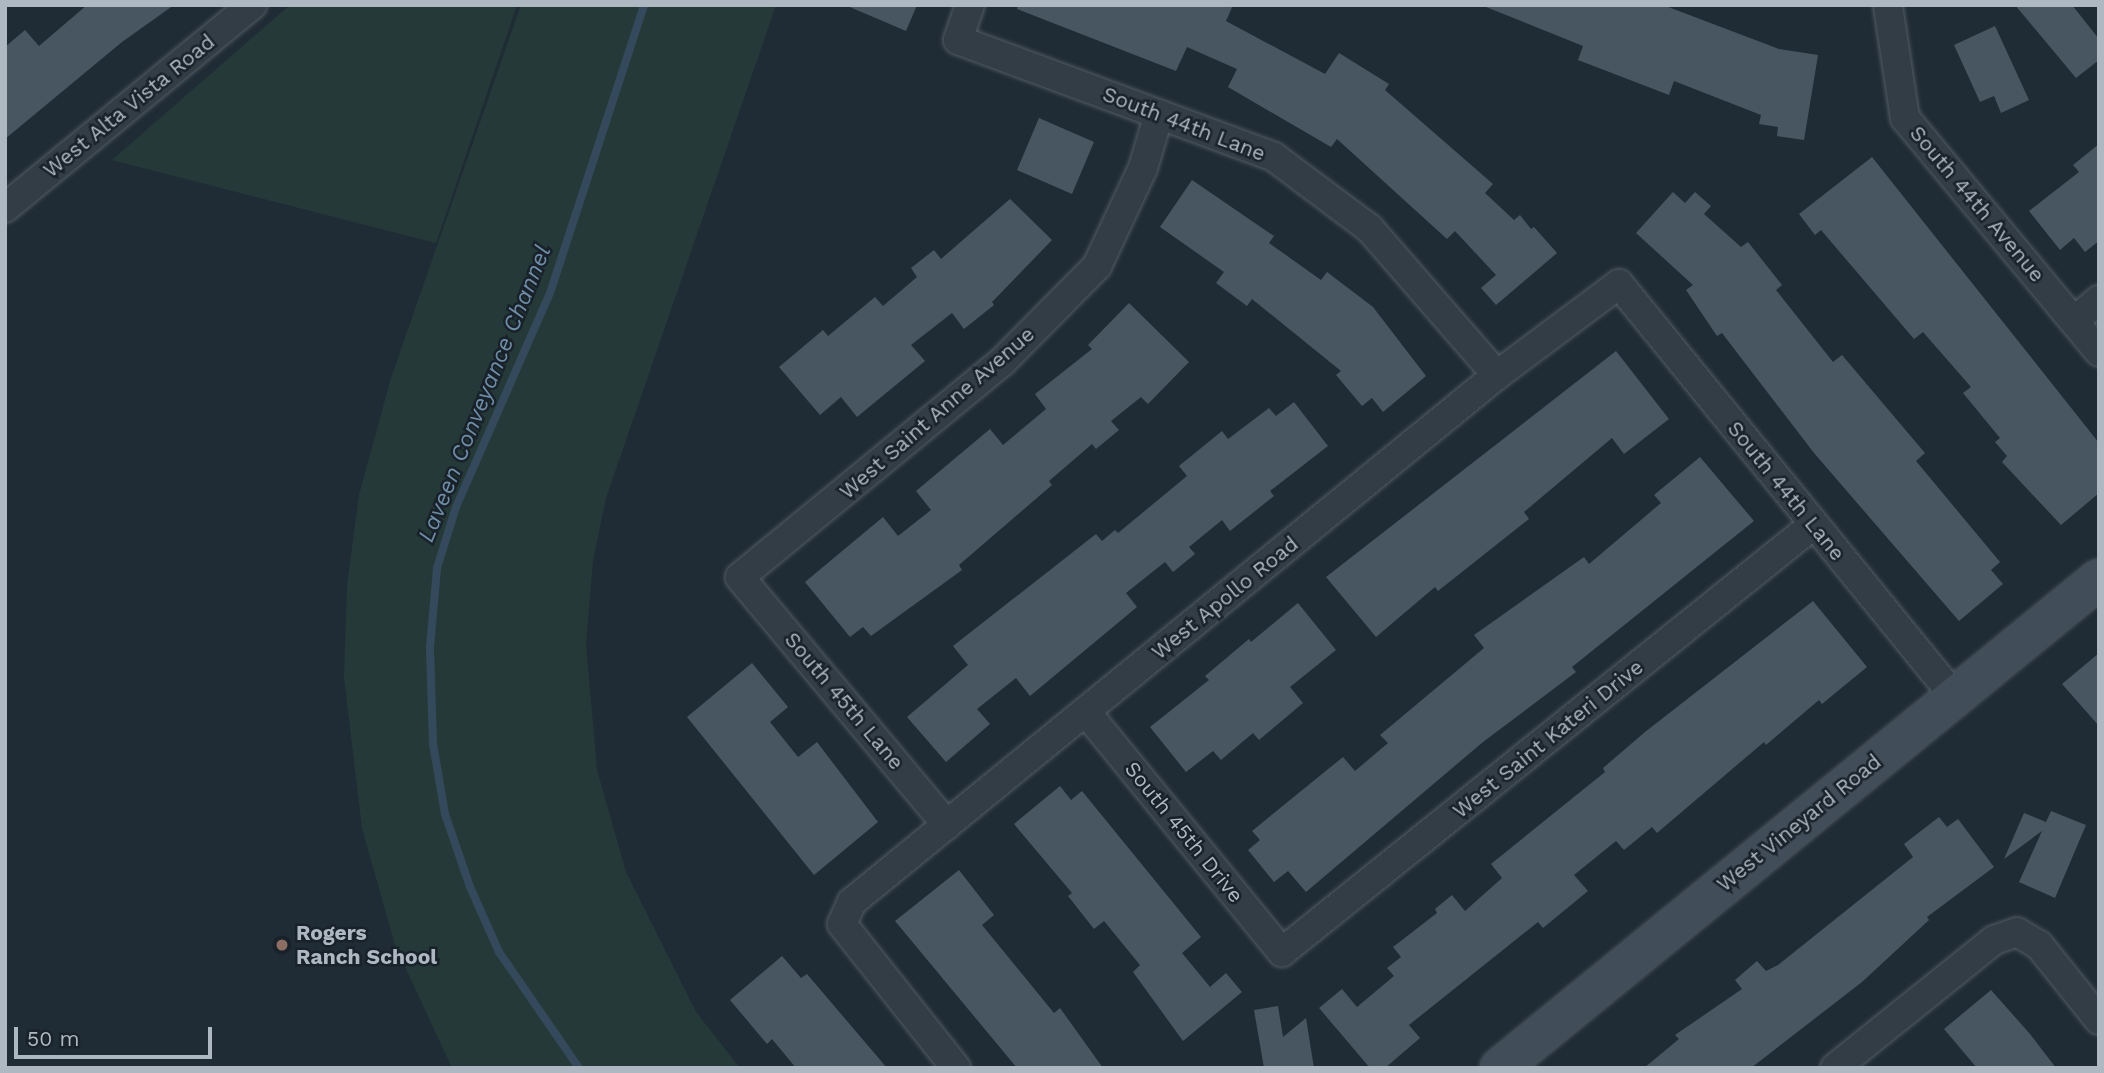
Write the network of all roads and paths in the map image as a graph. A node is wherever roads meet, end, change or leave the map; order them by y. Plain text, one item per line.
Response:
1 (252, 5) edge
2 (970, 5) edge
3 (1880, 5) edge
4 (1890, 6) edge
5 (1159, 114) junction
6 (5, 208) edge
7 (1619, 284) joint
8 (2099, 300) edge
9 (2074, 321) junction
10 (2099, 352) edge
11 (1496, 375) junction
12 (1813, 525) junction
13 (740, 577) joint
14 (2099, 579) edge
15 (1954, 696) junction
16 (1086, 712) junction
17 (947, 825) junction
18 (1282, 952) joint
19 (2099, 1020) edge
20 (956, 1068) edge
21 (1500, 1068) edge
22 (1835, 1068) edge

1 - 6 street, West Alta Vista Road
2 - 5 street, South 44th Lane
3 - 4 street, South 44th Avenue
4 - 9 street, South 44th Avenue
5 - 11 street, South 44th Lane
5 - 13 street, West Saint Anne Avenue
7 - 11 street, West Apollo Road
7 - 12 street, South 44th Lane
8 - 9 street
9 - 10 street, South 44th Avenue
11 - 16 street, West Apollo Road
12 - 15 street, South 44th Lane
12 - 18 street, West Saint Kateri Drive
13 - 17 street, South 45th Lane
14 - 15 street, West Vineyard Road
15 - 21 street, West Vineyard Road
16 - 17 street, West Apollo Road
16 - 18 street, South 45th Drive
17 - 20 street, West Apollo Road
19 - 22 street

